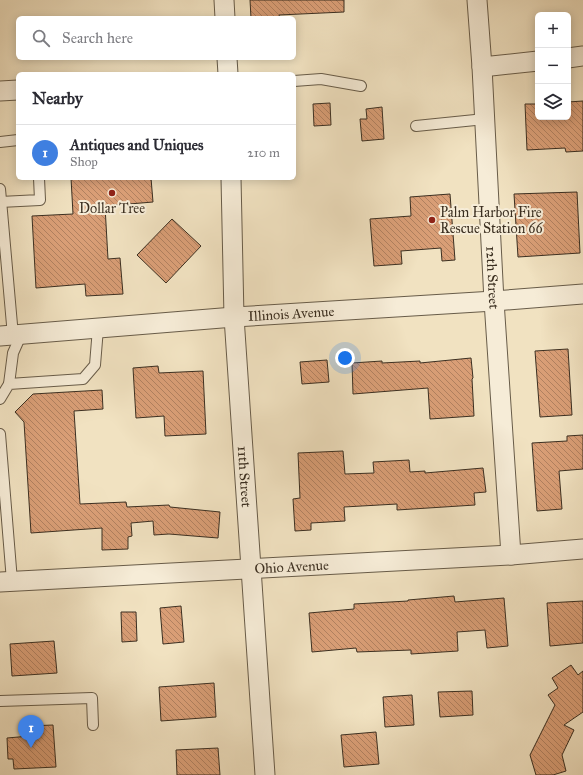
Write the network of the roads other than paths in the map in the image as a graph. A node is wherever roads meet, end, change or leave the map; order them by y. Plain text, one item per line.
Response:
1 (224, 0) edge
2 (477, 0) edge
3 (225, 16) edge
4 (583, 56) edge
5 (571, 58) edge
6 (227, 60) edge
7 (535, 61) edge
8 (482, 67) junction
9 (228, 72) edge
10 (296, 81) edge
11 (361, 86) dead end
12 (16, 90) edge
13 (0, 91) edge
14 (485, 119) junction
15 (416, 126) dead end
16 (16, 140) edge
17 (0, 142) edge
18 (39, 180) edge
19 (231, 180) edge
20 (0, 189) edge
21 (1, 202) edge
22 (583, 294) edge
23 (494, 301) junction
24 (234, 317) junction
25 (98, 328) junction
26 (11, 336) edge
27 (9, 384) junction
28 (0, 399) edge
29 (0, 434) edge
30 (583, 549) edge
31 (511, 554) junction
32 (251, 569) junction
33 (6, 582) edge
34 (0, 701) edge
35 (93, 725) dead end
36 (265, 775) edge

1 - 3 street
2 - 8 street, 12th Street
4 - 5 street
6 - 9 street
7 - 8 street
8 - 14 street, 12th Street
10 - 11 lane
12 - 13 street
14 - 15 lane
14 - 23 street, 12th Street
16 - 17 lane
18 - 21 lane
19 - 24 street, 11th Street
20 - 21 lane
21 - 26 lane
22 - 23 street, Illinois Avenue
23 - 24 street, Illinois Avenue
23 - 31 street, 12th Street
24 - 25 street, Illinois Avenue
24 - 32 street, 11th Street
25 - 26 street, Illinois Avenue
25 - 27 lane
26 - 27 lane
27 - 28 lane
29 - 33 lane
30 - 31 street, Ohio Avenue
31 - 32 street, Ohio Avenue
32 - 33 street, Ohio Avenue
32 - 36 street, 11th Street
34 - 35 lane

